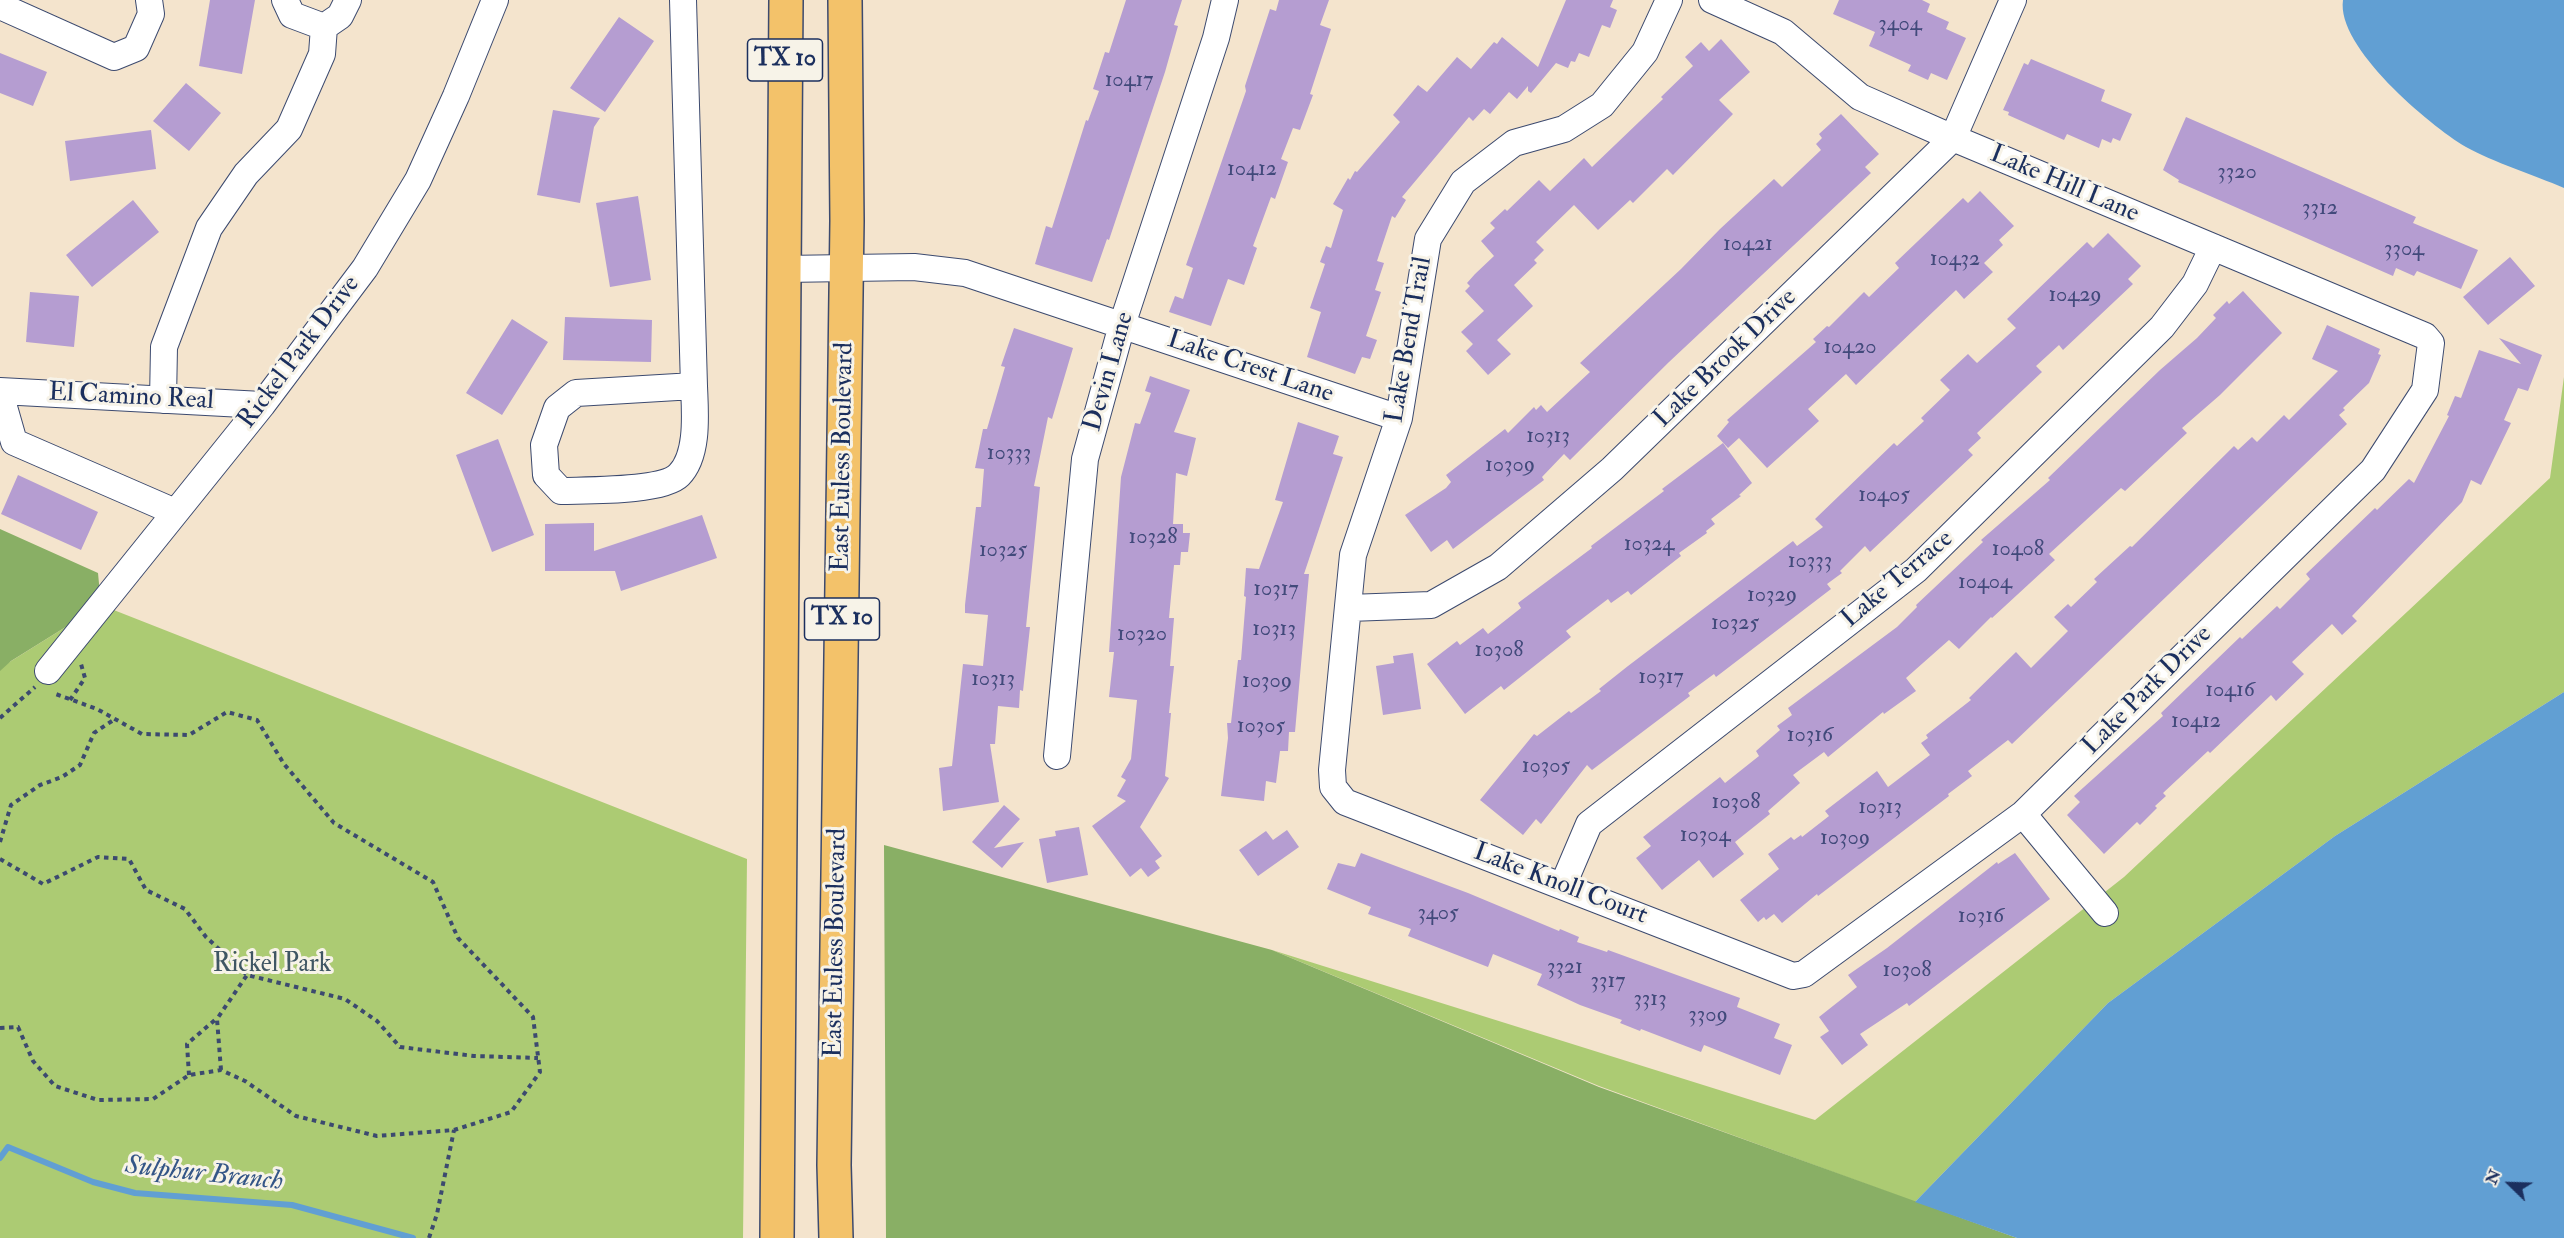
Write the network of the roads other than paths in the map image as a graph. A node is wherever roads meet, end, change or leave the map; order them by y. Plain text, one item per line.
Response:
1 (148, 0) edge
2 (285, 0) edge
3 (348, 0) edge
4 (495, 0) edge
5 (682, 0) edge
6 (786, 0) edge
7 (845, 0) edge
8 (1225, 0) edge
9 (1669, 0) edge
10 (1712, 0) edge
11 (2013, 0) edge
12 (0, 6) edge
13 (324, 27) junction
14 (1953, 138) junction
15 (2212, 247) junction
16 (846, 268) junction
17 (784, 269) junction
18 (1122, 325) junction
19 (2431, 343) joint
20 (694, 386) junction
21 (0, 392) edge
22 (163, 400) junction
23 (262, 405) junction
24 (1399, 418) junction
25 (176, 513) junction
26 (1349, 608) junction
27 (48, 671) dead end
28 (1057, 756) dead end
29 (1334, 787) joint
30 (2024, 814) junction
31 (1563, 885) junction
32 (2105, 913) dead end
33 (1792, 976) joint
34 (777, 1238) edge
35 (836, 1238) edge

1 - 12 street
2 - 13 street
3 - 13 street
4 - 23 street, Rickel Park Drive
5 - 20 street
6 - 17 main road, TX 10
7 - 16 main road, East Euless Boulevard / TX 10
8 - 18 street, Devin Lane
9 - 24 street, Lake Bend Trail
10 - 14 street, Lake Hill Lane
11 - 14 street, Lake Brook Drive
13 - 22 street
14 - 15 street, Lake Hill Lane
14 - 26 street, Lake Brook Drive
15 - 19 street, Lake Hill Lane
15 - 31 street, Lake Terrace
16 - 17 street, Lake Crest Lane
16 - 18 street, Lake Crest Lane
16 - 35 main road, East Euless Boulevard / TX 10
17 - 34 main road, TX 10
18 - 24 street, Lake Crest Lane
18 - 28 street, Devin Lane
19 - 30 street, Lake Park Drive
20 - 20 street
21 - 22 street, El Camino Real
21 - 25 street
22 - 23 street, El Camino Real
23 - 25 street, Rickel Park Drive
24 - 26 street, Lake Bend Trail
25 - 27 street, Rickel Park Drive
26 - 29 street, Lake Bend Trail
29 - 31 street, Lake Knoll Court
30 - 32 street
30 - 33 street, Lake Park Drive
31 - 33 street, Lake Knoll Court

